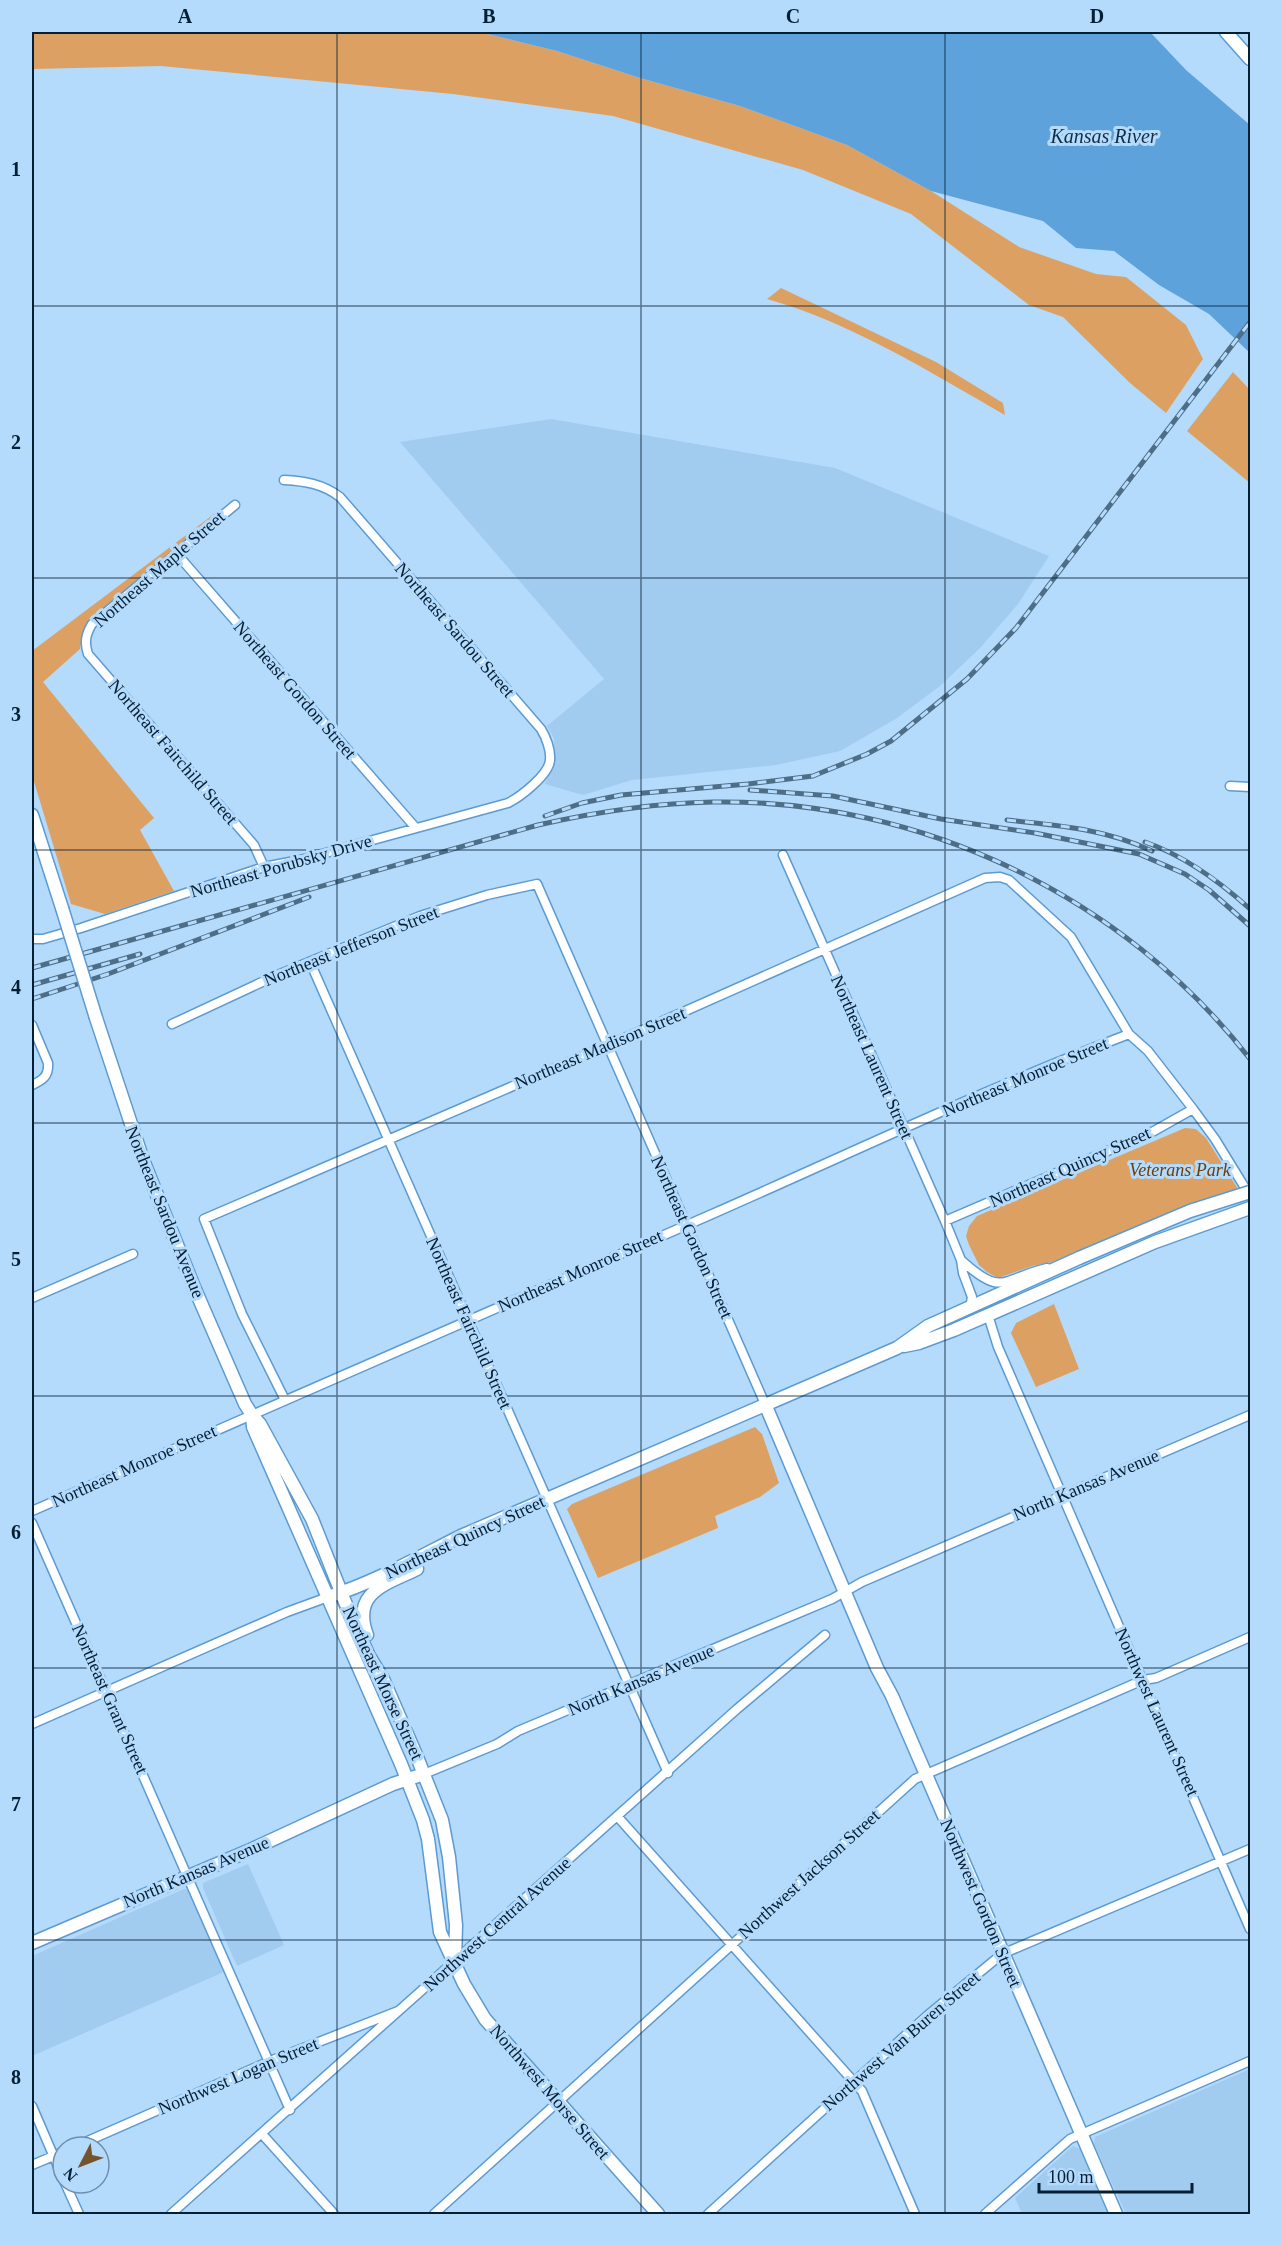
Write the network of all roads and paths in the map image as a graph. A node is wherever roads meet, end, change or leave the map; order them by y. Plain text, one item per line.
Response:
1 (1226, 32) edge
2 (1251, 59) edge
3 (284, 480) dead end
4 (235, 505) dead end
5 (176, 554) junction
6 (86, 635) joint
7 (1230, 786) dead end
8 (1251, 787) edge
9 (529, 789) joint
10 (32, 815) edge
11 (414, 827) junction
12 (783, 855) dead end
13 (264, 867) junction
14 (537, 884) joint
15 (32, 939) edge
16 (824, 949) junction
17 (310, 962) junction
18 (172, 1024) dead end
19 (32, 1025) edge
20 (1129, 1034) junction
21 (608, 1045) junction
22 (32, 1085) edge
23 (1193, 1109) junction
24 (903, 1128) junction
25 (389, 1140) junction
26 (1251, 1192) edge
27 (1251, 1196) edge
28 (1251, 1208) edge
29 (945, 1221) junction
30 (686, 1226) junction
31 (133, 1254) dead end
32 (961, 1260) junction
33 (1075, 1260) junction
34 (32, 1298) edge
35 (970, 1308) junction
36 (988, 1315) junction
37 (468, 1320) junction
38 (897, 1348) junction
39 (285, 1400) junction
40 (765, 1404) junction
41 (1251, 1414) edge
42 (252, 1415) junction
43 (1062, 1495) junction
44 (547, 1499) junction
45 (32, 1511) edge
46 (32, 1522) edge
47 (442, 1546) junction
48 (342, 1592) junction
49 (844, 1592) junction
50 (328, 1597) junction
51 (825, 1635) dead end
52 (1251, 1637) edge
53 (383, 1679) junction
54 (1143, 1680) junction
55 (628, 1685) junction
56 (106, 1691) junction
57 (32, 1724) edge
58 (668, 1773) junction
59 (424, 1774) junction
60 (926, 1775) junction
61 (407, 1780) junction
62 (617, 1816) junction
63 (1251, 1849) edge
64 (1222, 1861) junction
65 (188, 1875) junction
66 (1251, 1929) edge
67 (32, 1943) edge
68 (732, 1944) junction
69 (1002, 1954) junction
70 (455, 1961) junction
71 (404, 2008) junction
72 (270, 2061) junction
73 (1251, 2061) edge
74 (854, 2082) junction
75 (558, 2102) junction
76 (32, 2106) edge
77 (290, 2110) junction
78 (262, 2134) junction
79 (1082, 2134) junction
80 (101, 2135) edge
81 (51, 2151) edge
82 (51, 2157) edge
83 (32, 2165) edge
84 (70, 2195) edge
85 (79, 2214) edge
86 (171, 2214) edge
87 (334, 2214) edge
88 (434, 2214) edge
89 (658, 2214) edge
90 (708, 2214) edge
91 (915, 2214) edge
92 (986, 2214) edge
93 (1116, 2214) edge

1 - 2 main road
3 - 9 street, Northeast Sardou Street
4 - 5 street, Northeast Maple Street
5 - 6 street, Northeast Maple Street
5 - 11 street, Northeast Gordon Street
6 - 13 street, Northeast Fairchild Street
7 - 8 street
9 - 11 street, Northeast Porubsky Drive
10 - 42 main road, Northeast Sardou Avenue, bridge
11 - 13 street, Northeast Porubsky Drive
12 - 16 street, Northeast Laurent Street
13 - 15 street, Northeast Porubsky Drive
14 - 17 street, Northeast Jefferson Street
14 - 21 street, Northeast Gordon Street
16 - 20 street, Northeast Madison Street
16 - 21 street, Northeast Madison Street
16 - 24 street, Northeast Laurent Street
17 - 18 street, Northeast Jefferson Street
17 - 25 street, Northeast Fairchild Street
19 - 22 street
20 - 23 street
20 - 24 street, Northeast Monroe Street
21 - 25 street, Northeast Madison Street
21 - 30 street, Northeast Gordon Street
23 - 27 street
23 - 29 street, Northeast Quincy Street
24 - 29 street, Northeast Laurent Street
24 - 30 street, Northeast Monroe Street
25 - 37 street, Northeast Fairchild Street
25 - 39 street, Northeast Madison Street
26 - 33 main road, bridge
28 - 36 main road, Northeast Quincy Street
29 - 32 street, Northeast Laurent Street
30 - 37 street, Northeast Monroe Street
30 - 40 street, Northeast Gordon Street
31 - 34 street
32 - 33 street, Northeast Laurent Street
32 - 35 street, Northeast Laurent Street
33 - 35 main road, Northeast Quincy Street
35 - 38 main road, Northeast Quincy Street
36 - 38 main road, Northeast Quincy Street
36 - 43 street
37 - 39 street, Northeast Monroe Street
37 - 44 street, Northeast Fairchild Street
38 - 40 main road, Northeast Quincy Street
39 - 42 street, Northeast Monroe Street
40 - 44 main road, Northeast Quincy Street
40 - 49 main road, Northeast Gordon Street
41 - 43 street, North Kansas Avenue
42 - 45 street, Northeast Monroe Street
42 - 48 main road
42 - 50 main road, Northeast Sardou Avenue
43 - 49 street, North Kansas Avenue
43 - 54 street, Northwest Laurent Street
44 - 47 main road, Northeast Quincy Street
44 - 55 street, Northeast Fairchild Street
46 - 56 street, Northeast Grant Street
47 - 48 main road, Northeast Quincy Street
47 - 53 main road
48 - 50 main road, Northeast Quincy Street
48 - 53 main road, Northeast Morse Street
49 - 55 street, North Kansas Avenue
49 - 60 main road, Northwest Gordon Street
50 - 56 street, Northeast Quincy Street
50 - 61 main road, Northeast Morse Street
51 - 58 street, Northwest Central Avenue
52 - 54 street, Northwest Jackson Street
53 - 59 main road, Northeast Morse Street
54 - 60 street, Northwest Jackson Street
54 - 64 street, Northwest Laurent Street
55 - 58 street, Northeast Fairchild Street
55 - 59 street, North Kansas Avenue
56 - 57 street, Northeast Quincy Street
56 - 65 street, Northeast Grant Street
58 - 62 street, Northwest Central Avenue
59 - 61 main road, North Kansas Avenue
59 - 70 main road, Northwest Morse Street
60 - 68 street, Northwest Jackson Street
60 - 69 main road, Northwest Gordon Street
61 - 65 main road, North Kansas Avenue
61 - 70 main road, Northwest Morse Street
62 - 68 street
62 - 70 street, Northwest Central Avenue
63 - 64 street, Northwest Van Buren Street
64 - 66 street, Northwest Laurent Street
64 - 69 street, Northwest Van Buren Street
65 - 67 main road, North Kansas Avenue
65 - 72 street, Northeast Grant Street
68 - 74 street
68 - 75 street, Northwest Jackson Street
69 - 74 street, Northwest Van Buren Street
69 - 79 main road, Northwest Gordon Street
70 - 71 street, Northwest Central Avenue
70 - 75 main road, Northwest Morse Street
71 - 72 street, Northwest Logan Street
71 - 77 street, Northwest Central Avenue
72 - 77 street, Northeast Grant Street
72 - 80 street, Northwest Logan Street
73 - 79 street
74 - 90 street, Northwest Van Buren Street
74 - 91 street
75 - 88 street, Northwest Jackson Street
75 - 89 main road, Northwest Morse Street
76 - 81 street
77 - 78 street, Northwest Central Avenue
78 - 86 street, Northwest Central Avenue
78 - 87 street
79 - 92 street
79 - 93 main road, Northwest Gordon Street
82 - 83 street
84 - 85 street

